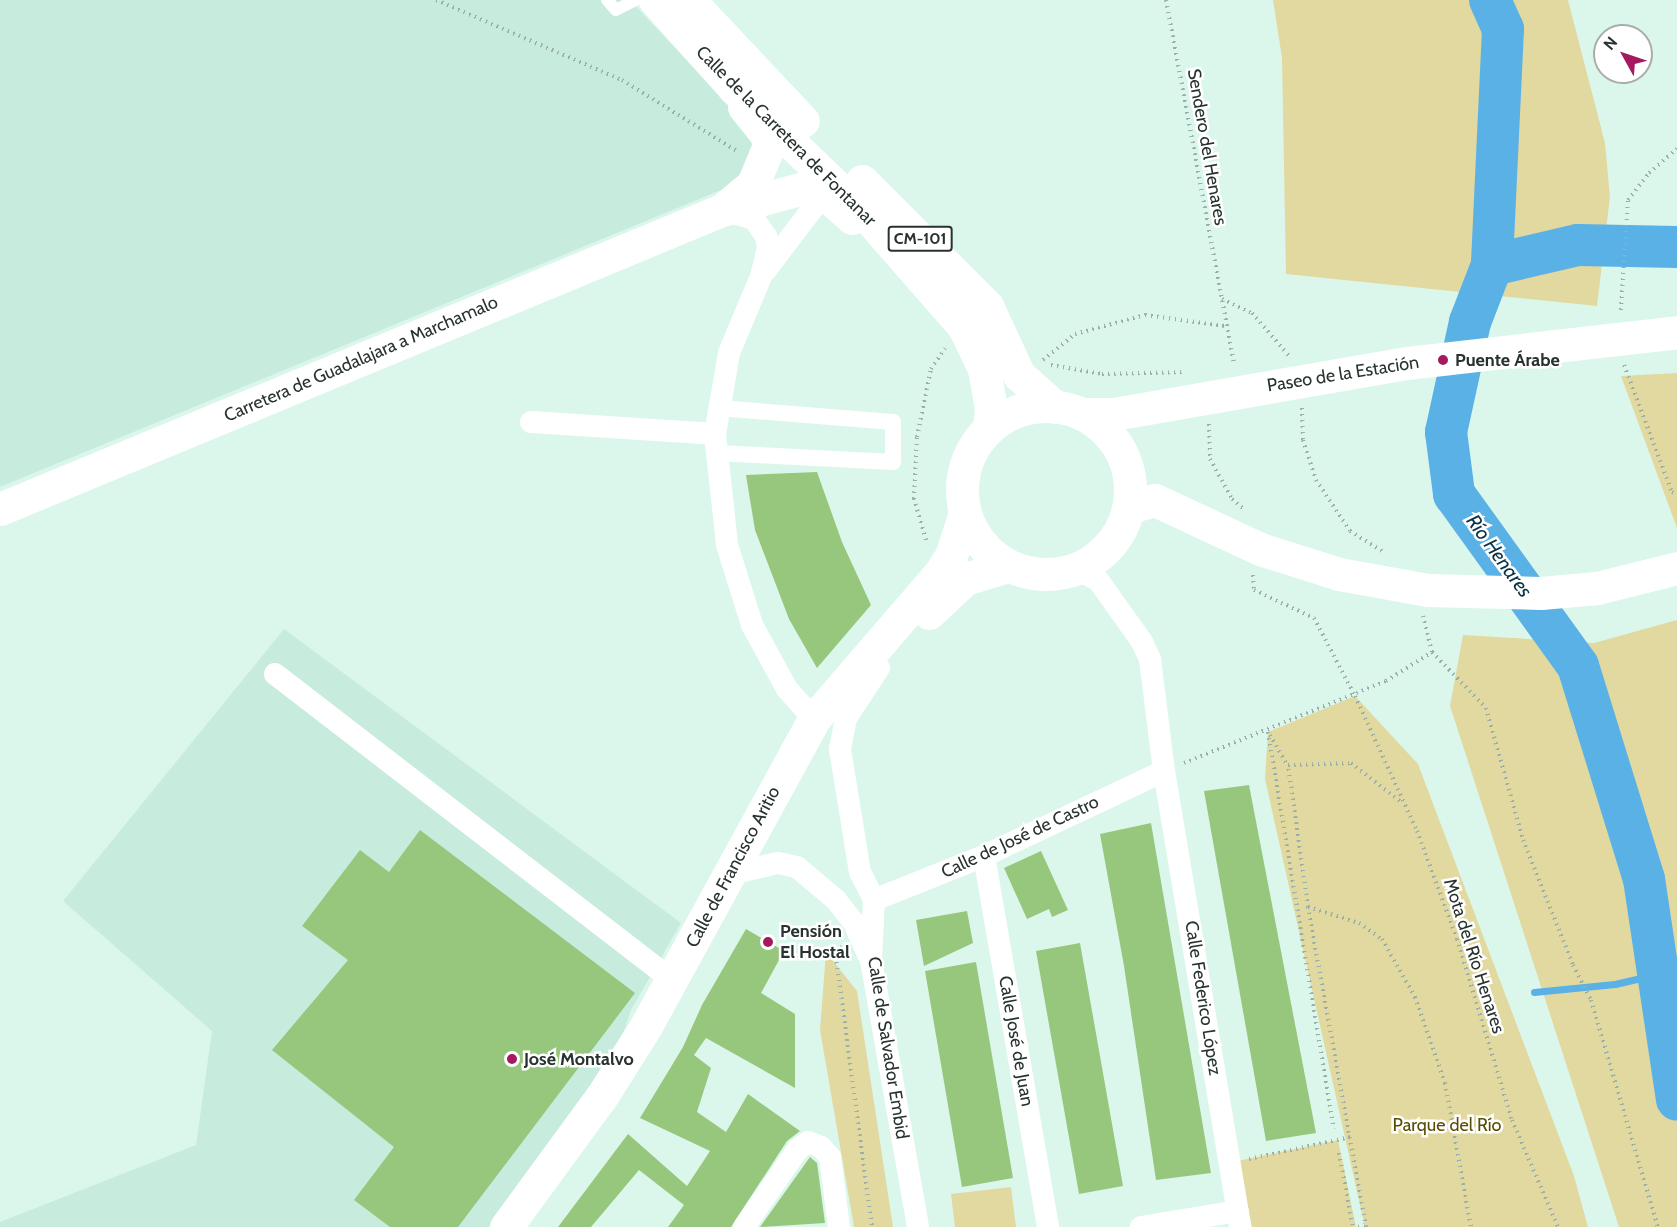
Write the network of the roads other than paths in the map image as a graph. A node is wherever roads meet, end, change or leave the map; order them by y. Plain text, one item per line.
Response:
1 (607, 0) edge
2 (636, 0) edge
3 (655, 0) edge
4 (689, 0) edge
5 (733, 87) junction
6 (823, 195) junction
7 (722, 210) junction
8 (897, 254) junction
9 (762, 274) junction
10 (1677, 332) edge
11 (719, 408) junction
12 (1068, 411) junction
13 (531, 422) dead end
14 (989, 428) junction
15 (716, 443) junction
16 (1129, 507) junction
17 (0, 509) edge
18 (965, 513) junction
19 (1008, 566) junction
20 (1075, 568) junction
21 (1677, 568) edge
22 (879, 668) junction
23 (275, 675) dead end
24 (814, 719) junction
25 (1164, 771) junction
26 (984, 856) junction
27 (743, 871) junction
28 (874, 900) junction
29 (701, 930) junction
30 (871, 960) junction
31 (672, 980) junction
32 (1239, 1219) edge
33 (506, 1227) edge
34 (744, 1227) edge
35 (839, 1227) edge
36 (918, 1227) edge
37 (1048, 1227) edge
38 (1142, 1227) edge

1 - 2 lane
3 - 5 main road, Calle de la Carretera de Fontanar / CM-101
4 - 12 main road, Calle de la Carretera de Fontanar / CM-101
5 - 7 main road
5 - 8 main road, Calle de la Carretera de Fontanar / CM-101
6 - 7 main road
6 - 8 main road
6 - 9 street
7 - 9 street
7 - 17 main road, Carretera de Guadalajara a Marchamalo
8 - 14 main road, Calle de la Carretera de Fontanar / CM-101
9 - 11 street
10 - 12 main road, Paseo de la Estación
11 - 15 street
11 - 15 street
12 - 14 main road
12 - 16 main road
13 - 15 street
14 - 18 main road
15 - 24 street
16 - 20 main road
16 - 21 main road
18 - 19 main road
18 - 24 main road, Calle de Francisco Aritio
19 - 20 main road
19 - 22 main road
20 - 25 street, Calle Federico López
22 - 27 main road
22 - 28 street, Calle de Salvador Embid
23 - 31 street
24 - 29 main road, Calle de Francisco Aritio
25 - 26 street, Calle de José de Castro
25 - 32 street, Calle Federico López
26 - 28 street, Calle de José de Castro
26 - 37 street, Calle José de Juan
27 - 29 main road
27 - 30 street
28 - 30 street, Calle de Salvador Embid
29 - 31 main road, Calle de Francisco Aritio
30 - 36 street, Calle de Salvador Embid
31 - 33 main road, Calle de Francisco Aritio
32 - 38 street
34 - 35 street

